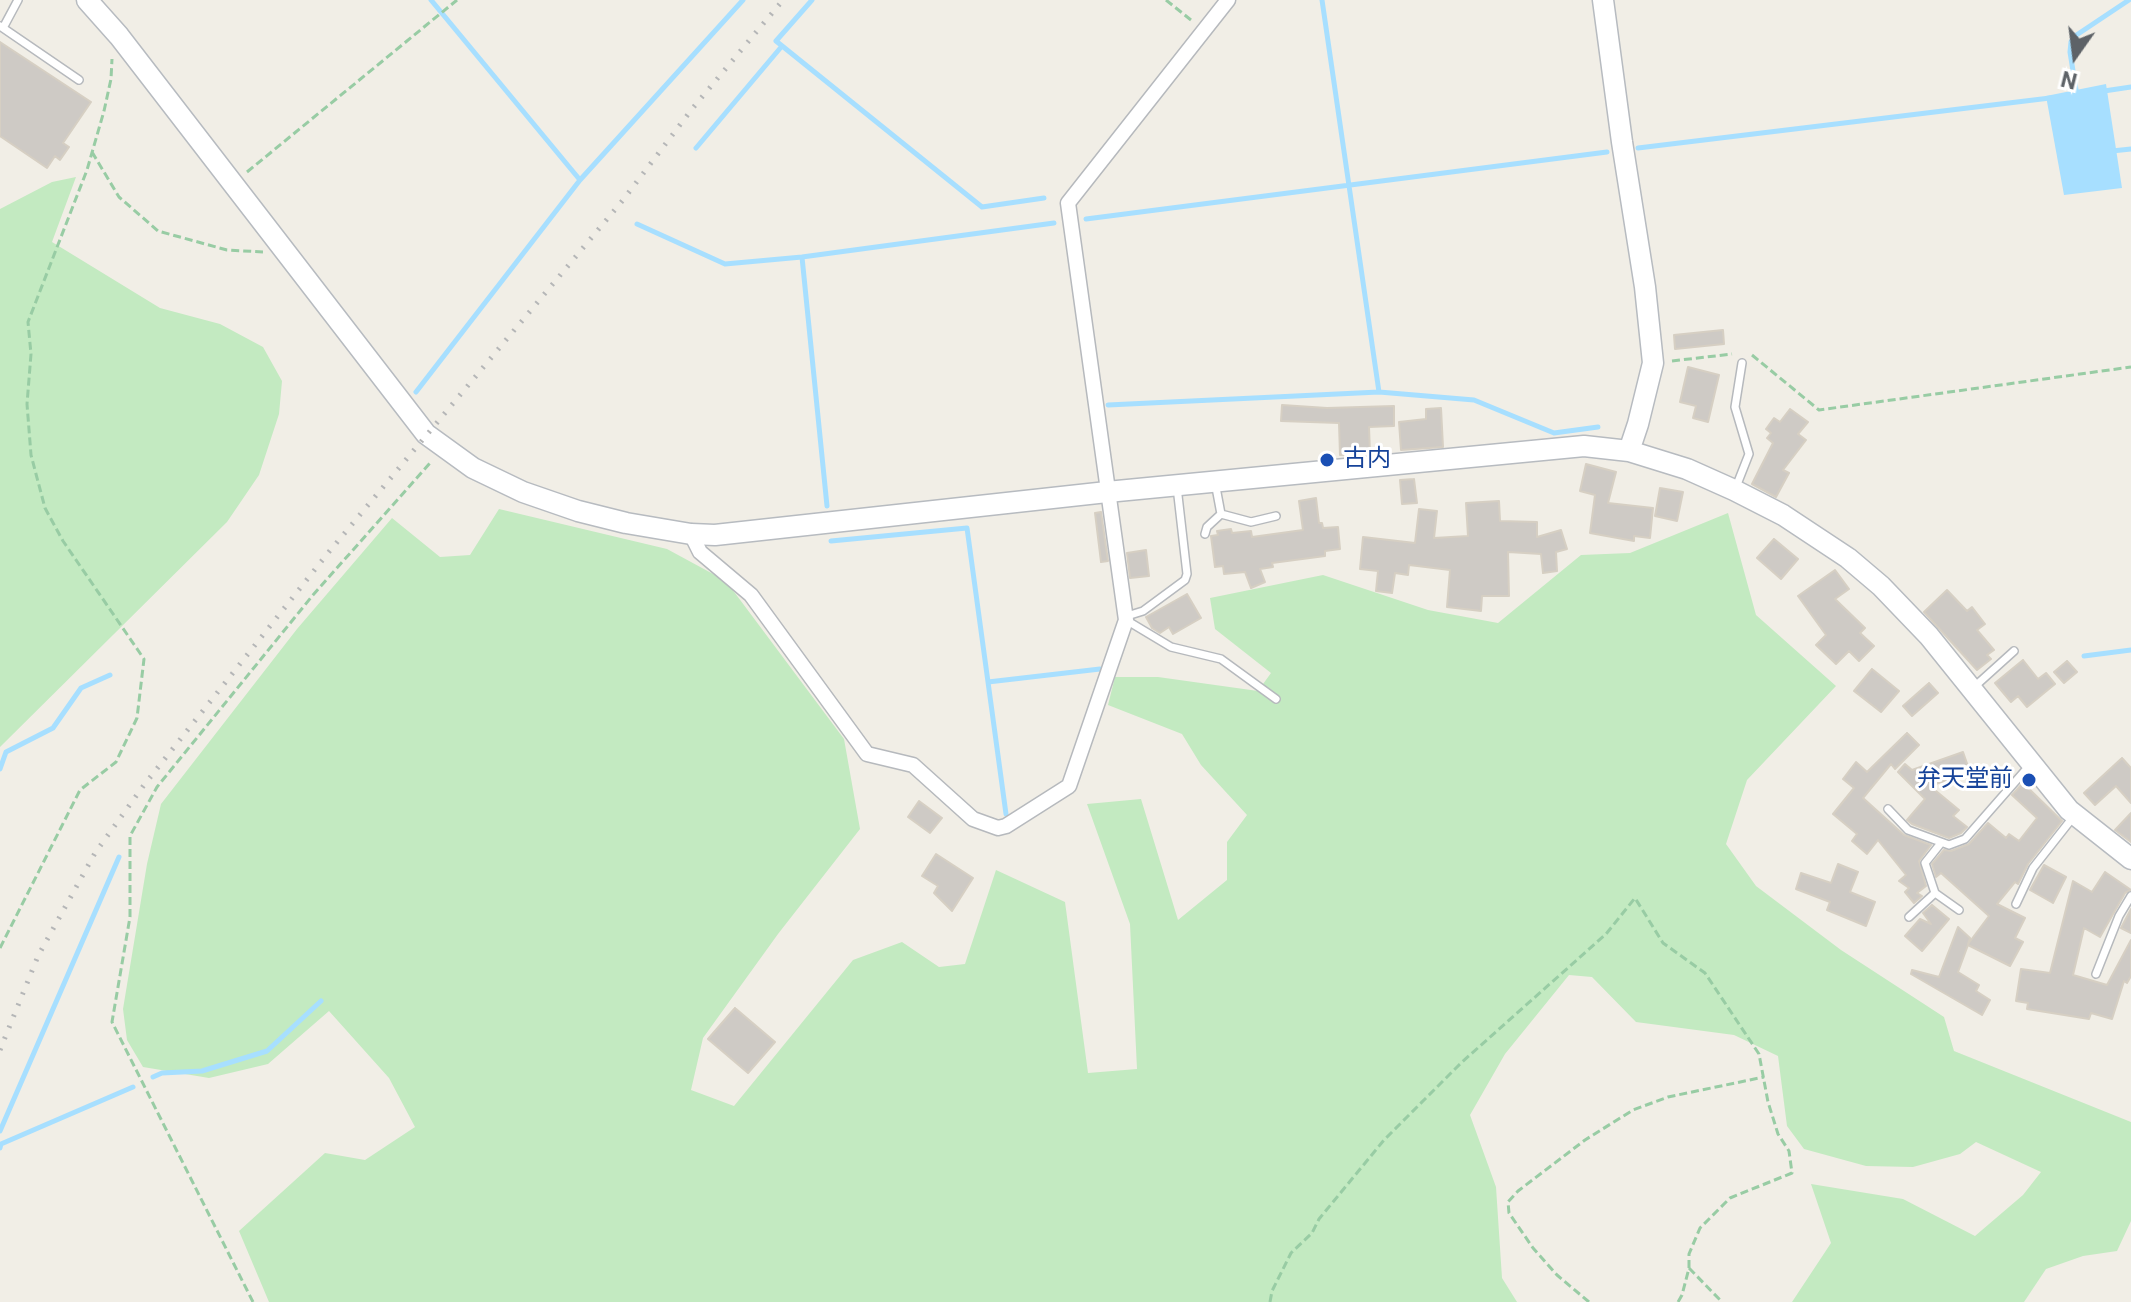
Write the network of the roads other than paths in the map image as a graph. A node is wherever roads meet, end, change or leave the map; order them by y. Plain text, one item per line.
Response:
1 (18, 0) edge
2 (87, 0) edge
3 (1228, 0) edge
4 (1603, 0) edge
5 (2, 27) edge
6 (79, 80) dead end
7 (1742, 363) dead end
8 (1629, 451) junction
9 (1215, 482) junction
10 (1177, 485) junction
11 (1734, 490) junction
12 (1107, 492) junction
13 (1221, 514) junction
14 (1276, 516) dead end
15 (691, 534) junction
16 (1205, 534) dead end
17 (1126, 618) junction
18 (2014, 651) dead end
19 (1971, 689) junction
20 (1276, 699) dead end
21 (2030, 764) junction
22 (1888, 809) dead end
23 (2075, 814) junction
24 (1941, 843) junction
25 (2131, 859) edge
26 (1935, 893) junction
27 (2131, 896) edge
28 (2016, 904) dead end
29 (1959, 910) dead end
30 (1909, 917) dead end
31 (2096, 974) dead end

1 - 5 lane
2 - 15 street
3 - 12 street
4 - 8 street
5 - 6 lane
7 - 11 lane
8 - 9 street
8 - 11 street
9 - 10 street
9 - 13 lane
10 - 12 street
10 - 17 lane
11 - 19 street
12 - 15 street
12 - 17 street
13 - 14 lane
13 - 16 lane
15 - 17 street
17 - 20 lane
18 - 19 lane
19 - 21 street
21 - 23 street
21 - 24 lane
22 - 24 lane
23 - 25 street
23 - 28 lane
24 - 26 lane
26 - 29 lane
26 - 30 lane
27 - 31 lane

